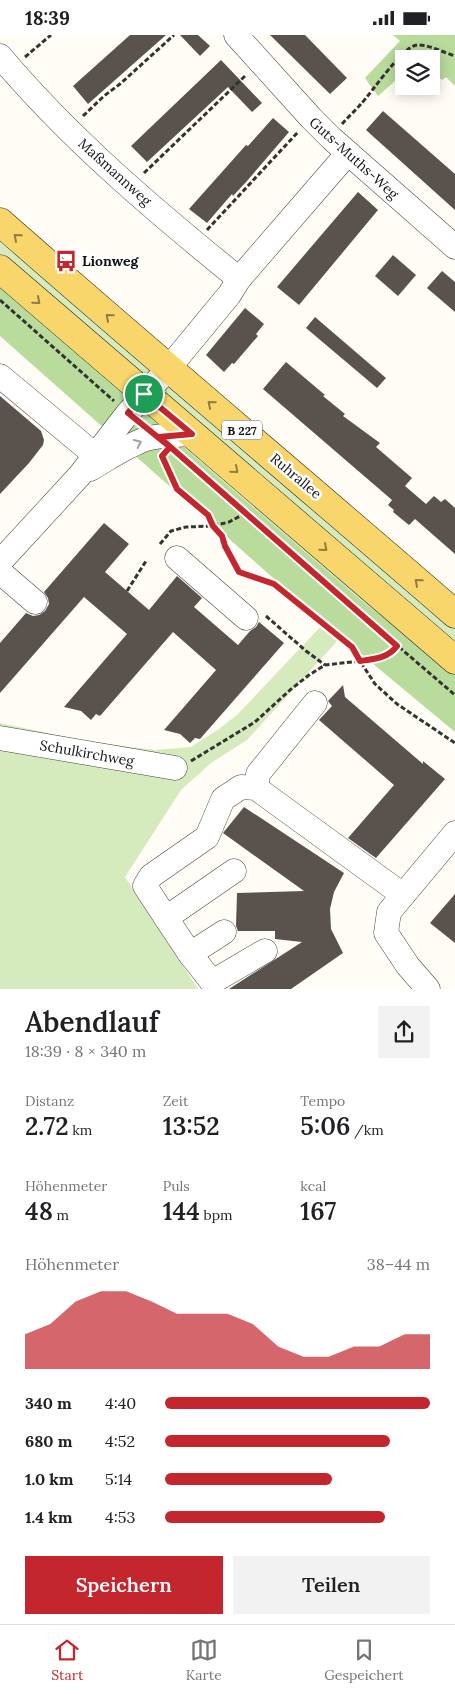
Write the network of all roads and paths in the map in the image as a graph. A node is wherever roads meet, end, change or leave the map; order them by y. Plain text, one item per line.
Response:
1 (51, 35) edge
2 (174, 35) edge
3 (236, 35) edge
4 (455, 55) edge
5 (261, 61) junction
6 (5, 63) edge
7 (310, 118) junction
8 (68, 131) junction
9 (339, 146) junction
10 (131, 187) junction
11 (0, 222) edge
12 (195, 243) junction
13 (455, 247) edge
14 (0, 269) edge
15 (240, 279) junction
16 (0, 300) edge
17 (168, 369) junction
18 (0, 376) edge
19 (136, 403) junction
20 (174, 439) junction
21 (95, 455) junction
22 (80, 475) junction
23 (246, 513) junction
24 (213, 526) junction
25 (169, 551) joint
26 (146, 561) dead end
27 (0, 562) edge
28 (0, 572) edge
29 (127, 591) dead end
30 (35, 602) dead end
31 (455, 614) edge
32 (246, 618) joint
33 (397, 646) junction
34 (455, 660) edge
35 (360, 661) junction
36 (325, 665) junction
37 (455, 695) edge
38 (316, 703) dead end
39 (0, 738) edge
40 (455, 743) edge
41 (175, 768) joint
42 (256, 788) junction
43 (455, 833) edge
44 (234, 871) dead end
45 (403, 895) junction
46 (166, 918) junction
47 (224, 932) dead end
48 (265, 951) dead end
49 (190, 954) junction
50 (428, 989) edge

1 - 6 path
2 - 8 path
3 - 5 street, Guts-Muths-Weg
4 - 9 path
5 - 7 street, Guts-Muths-Weg
5 - 10 path
6 - 8 street, Maßmannweg
7 - 9 street, Guts-Muths-Weg
7 - 12 path
8 - 10 street, Maßmannweg
9 - 13 street, Guts-Muths-Weg
9 - 15 street
10 - 12 street, Maßmannweg
17 -> 11 main road, Ruhrallee / B 227
12 - 15 street, Maßmannweg
14 -> 19 main road, B 227
15 - 17 street
16 - 19 path
17 - 19 street
31 -> 17 main road, Ruhrallee / B 227
18 - 21 street
19 - 20 main road, B 227
19 - 21 street
22 -> 20 street
20 - 23 path
20 - 24 path
20 -> 34 main road, B 227
21 - 22 street
22 - 27 street
23 - 24 path
23 - 33 path
24 - 25 path
24 - 35 path
25 - 32 street
26 - 29 path
28 - 30 street
32 - 36 path
33 - 35 path
33 - 37 path
35 - 36 path
35 - 40 path
36 - 41 path
38 - 42 street
39 - 41 street, Schulkirchweg
42 - 45 street
42 - 46 street
43 - 45 street
44 - 46 street
45 - 50 street
46 - 49 street
47 - 49 street
48 - 49 street

